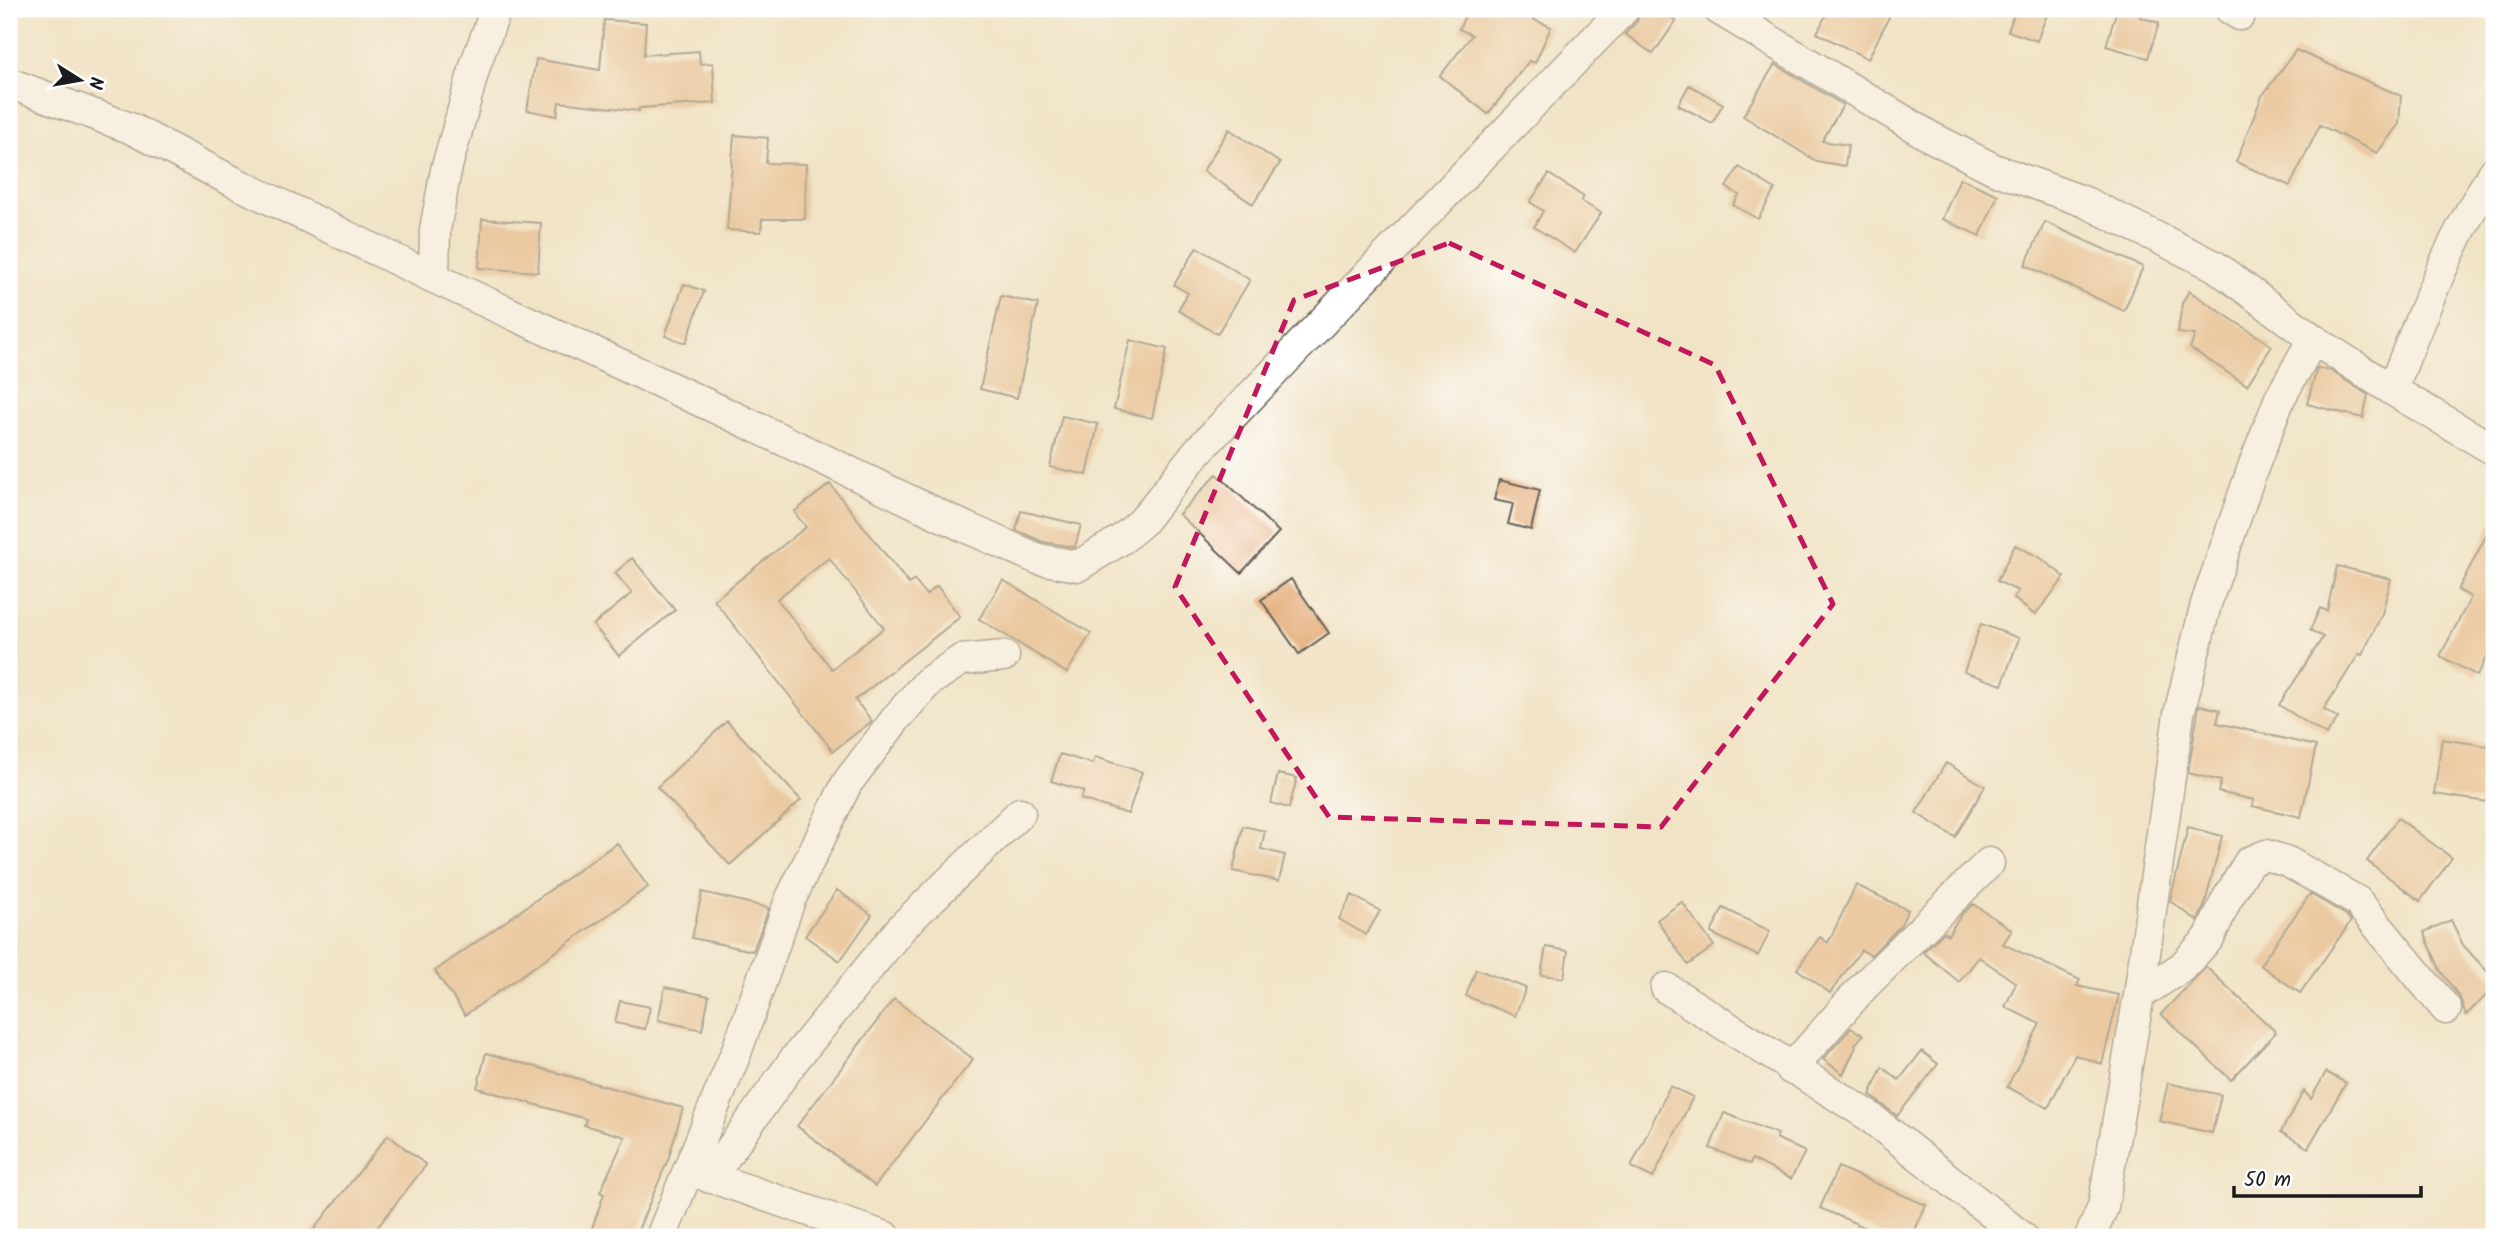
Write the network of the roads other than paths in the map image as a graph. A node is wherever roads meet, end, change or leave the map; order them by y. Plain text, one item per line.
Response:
1 (497, 9) edge
2 (1624, 9) edge
3 (1718, 9) edge
4 (9, 83) edge
5 (2494, 172) edge
6 (435, 230) junction
7 (394, 258) junction
8 (434, 278) junction
9 (2314, 339) junction
10 (2392, 390) junction
11 (2494, 450) edge
12 (1004, 656) dead end
13 (1020, 813) dead end
14 (1989, 863) dead end
15 (1666, 988) dead end
16 (2139, 995) junction
17 (2446, 1009) dead end
18 (1791, 1069) junction
19 (699, 1174) junction
20 (661, 1237) edge
21 (886, 1237) edge
22 (2022, 1237) edge
23 (2090, 1237) edge

1 - 6 street
2 - 8 street
3 - 9 street
4 - 7 street
5 - 10 street
6 - 7 street
6 - 8 street
7 - 8 street
9 - 10 street
9 - 16 street
10 - 11 street
12 - 19 street
13 - 19 street
14 - 18 street
15 - 18 street
16 - 17 street
16 - 23 street
18 - 22 street
19 - 20 street
19 - 21 street

